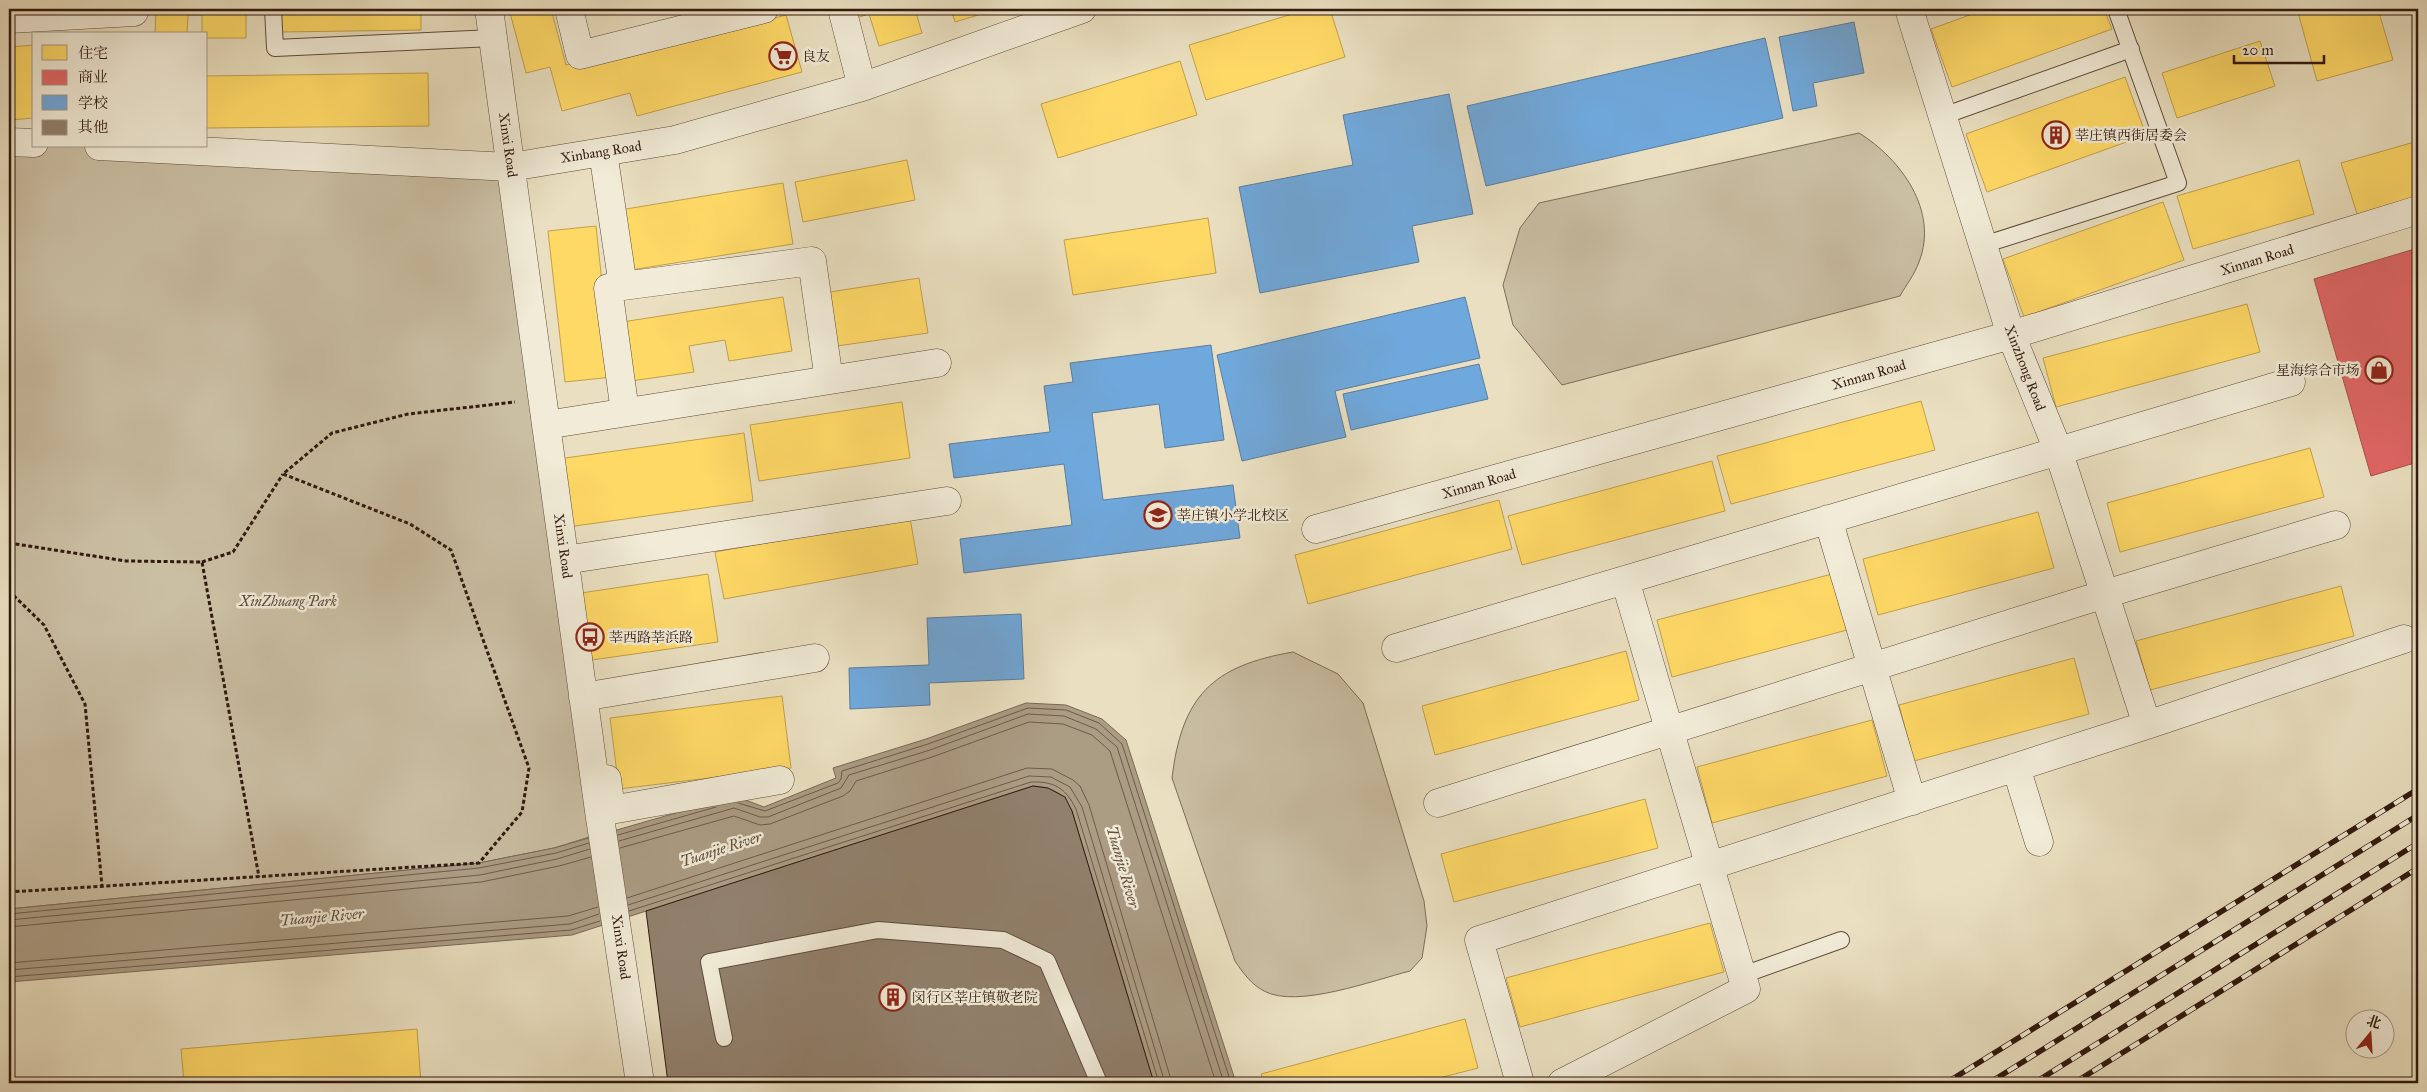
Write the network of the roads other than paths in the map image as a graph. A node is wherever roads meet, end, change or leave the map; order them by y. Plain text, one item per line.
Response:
1 (273, 9) edge
2 (489, 9) edge
3 (569, 9) edge
4 (764, 9) edge
5 (842, 9) edge
6 (1082, 9) edge
7 (1909, 9) edge
8 (2116, 9) edge
9 (134, 12) dead end
10 (9, 19) edge
11 (493, 38) junction
12 (2130, 49) junction
13 (862, 87) junction
14 (1943, 116) junction
15 (9, 142) edge
16 (32, 143) edge
17 (138, 148) edge
18 (603, 152) junction
19 (511, 167) junction
20 (2418, 210) edge
21 (1983, 245) junction
22 (623, 286) junction
23 (2011, 335) junction
24 (937, 363) dead end
25 (829, 380) junction
26 (2291, 382) dead end
27 (545, 412) junction
28 (625, 412) junction
29 (2058, 450) junction
30 (947, 501) dead end
31 (1828, 519) junction
32 (2336, 525) dead end
33 (1316, 529) dead end
34 (564, 560) junction
35 (1625, 580) junction
36 (2105, 594) junction
37 (2404, 639) dead end
38 (1396, 648) dead end
39 (815, 658) dead end
40 (1872, 667) junction
41 (583, 697) junction
42 (2147, 725) junction
43 (1670, 730) junction
44 (590, 744) junction
45 (2016, 767) junction
46 (780, 780) dead end
47 (1912, 801) junction
48 (1438, 803) dead end
49 (2039, 842) dead end
50 (1710, 866) junction
51 (1841, 940) dead end
52 (1742, 975) junction
53 (724, 1038) dead end
54 (640, 1083) edge
55 (1099, 1083) edge
56 (1520, 1083) edge
57 (1562, 1083) edge

1 - 11 lane
2 - 11 street, Xinxi Road
3 - 4 street
5 - 13 street
6 - 13 street, Xinbang Road
7 - 14 street, Xinzhong Road
8 - 12 lane
9 - 10 street
11 - 19 street, Xinxi Road
12 - 14 lane
12 - 21 lane
13 - 18 street, Xinbang Road
14 - 21 street, Xinzhong Road
15 - 16 street
17 - 19 street, Xinbang Road
18 - 19 street, Xinbang Road
18 - 22 street
19 - 27 street, Xinxi Road
20 - 23 street, Xinnan Road
21 - 23 street, Xinzhong Road
22 - 25 street
22 - 28 street
23 - 29 street, Xinzhong Road
23 - 33 street, Xinnan Road
24 - 25 street
25 - 28 street
26 - 29 street
27 - 28 street
27 - 34 street, Xinxi Road
29 - 31 street
29 - 36 street, Xinzhong Road
30 - 34 street
31 - 35 street
31 - 40 street
32 - 36 street
34 - 41 street, Xinxi Road
35 - 38 street
35 - 43 street
36 - 40 street
36 - 42 street, Xinzhong Road
37 - 42 street
39 - 41 street
40 - 43 street
40 - 47 street
41 - 44 street, Xinxi Road
42 - 45 street
43 - 48 street
43 - 50 street
44 - 46 street
44 - 54 street, Xinxi Road
45 - 47 street
45 - 49 street
47 - 50 street
50 - 52 street
50 - 56 street
51 - 52 lane
52 - 57 street
53 - 55 lane

